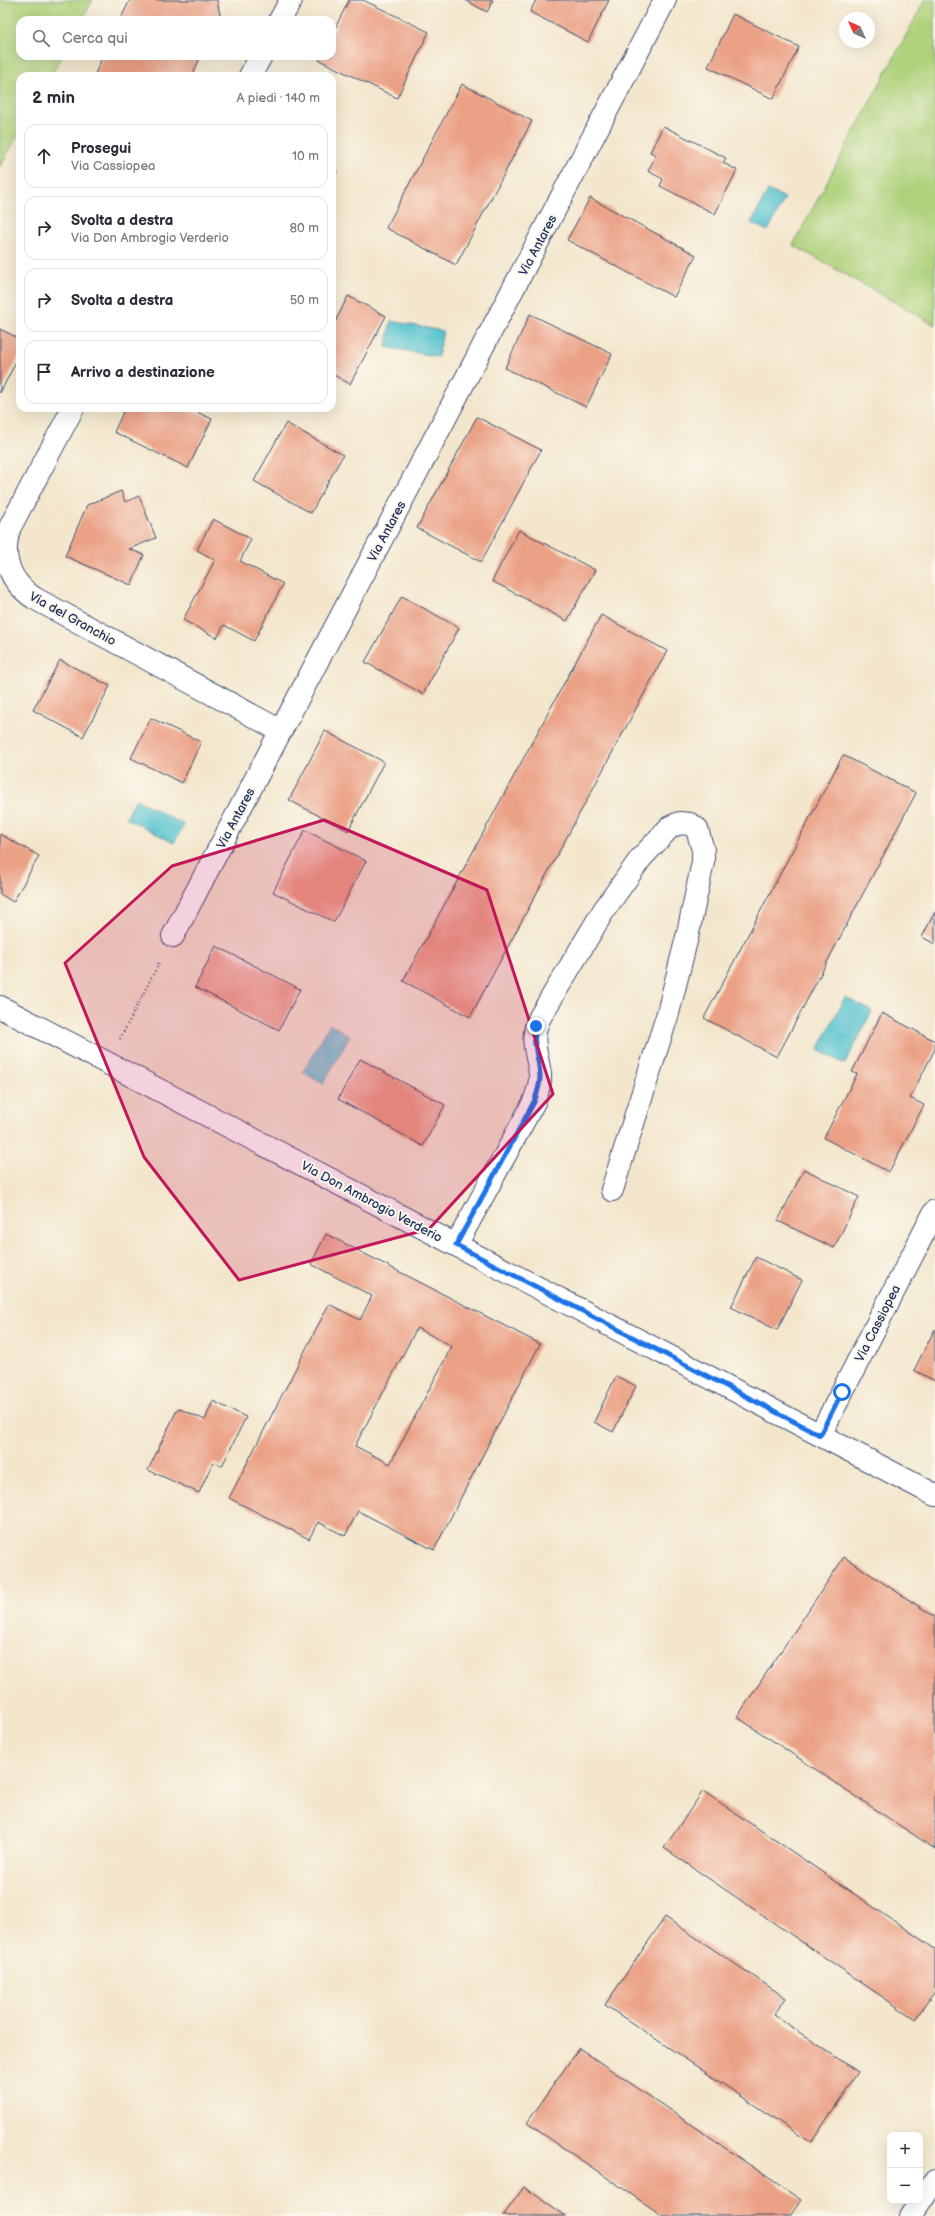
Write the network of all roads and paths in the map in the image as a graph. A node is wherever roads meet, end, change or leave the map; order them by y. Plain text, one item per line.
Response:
1 (291, 0) edge
2 (665, 0) edge
3 (282, 16) edge
4 (259, 60) edge
5 (252, 72) edge
6 (71, 412) edge
7 (281, 731) junction
8 (173, 936) joint
9 (0, 1007) edge
10 (108, 1064) junction
11 (612, 1190) dead end
12 (935, 1212) edge
13 (456, 1245) junction
14 (820, 1435) junction
15 (935, 1495) edge
16 (935, 2180) edge
17 (911, 2216) edge

1 - 3 street
2 - 7 street, Via Antares
4 - 5 street
6 - 7 street, Via del Granchio
7 - 8 street, Via Antares
8 - 10 path
9 - 10 street, Via Don Ambrogio Verderio
10 - 13 street, Via Don Ambrogio Verderio
11 - 13 street
12 - 14 street, Via Cassiopea
13 - 14 street, Via Don Ambrogio Verderio
14 - 15 street, Via Don Ambrogio Verderio
16 - 17 street

